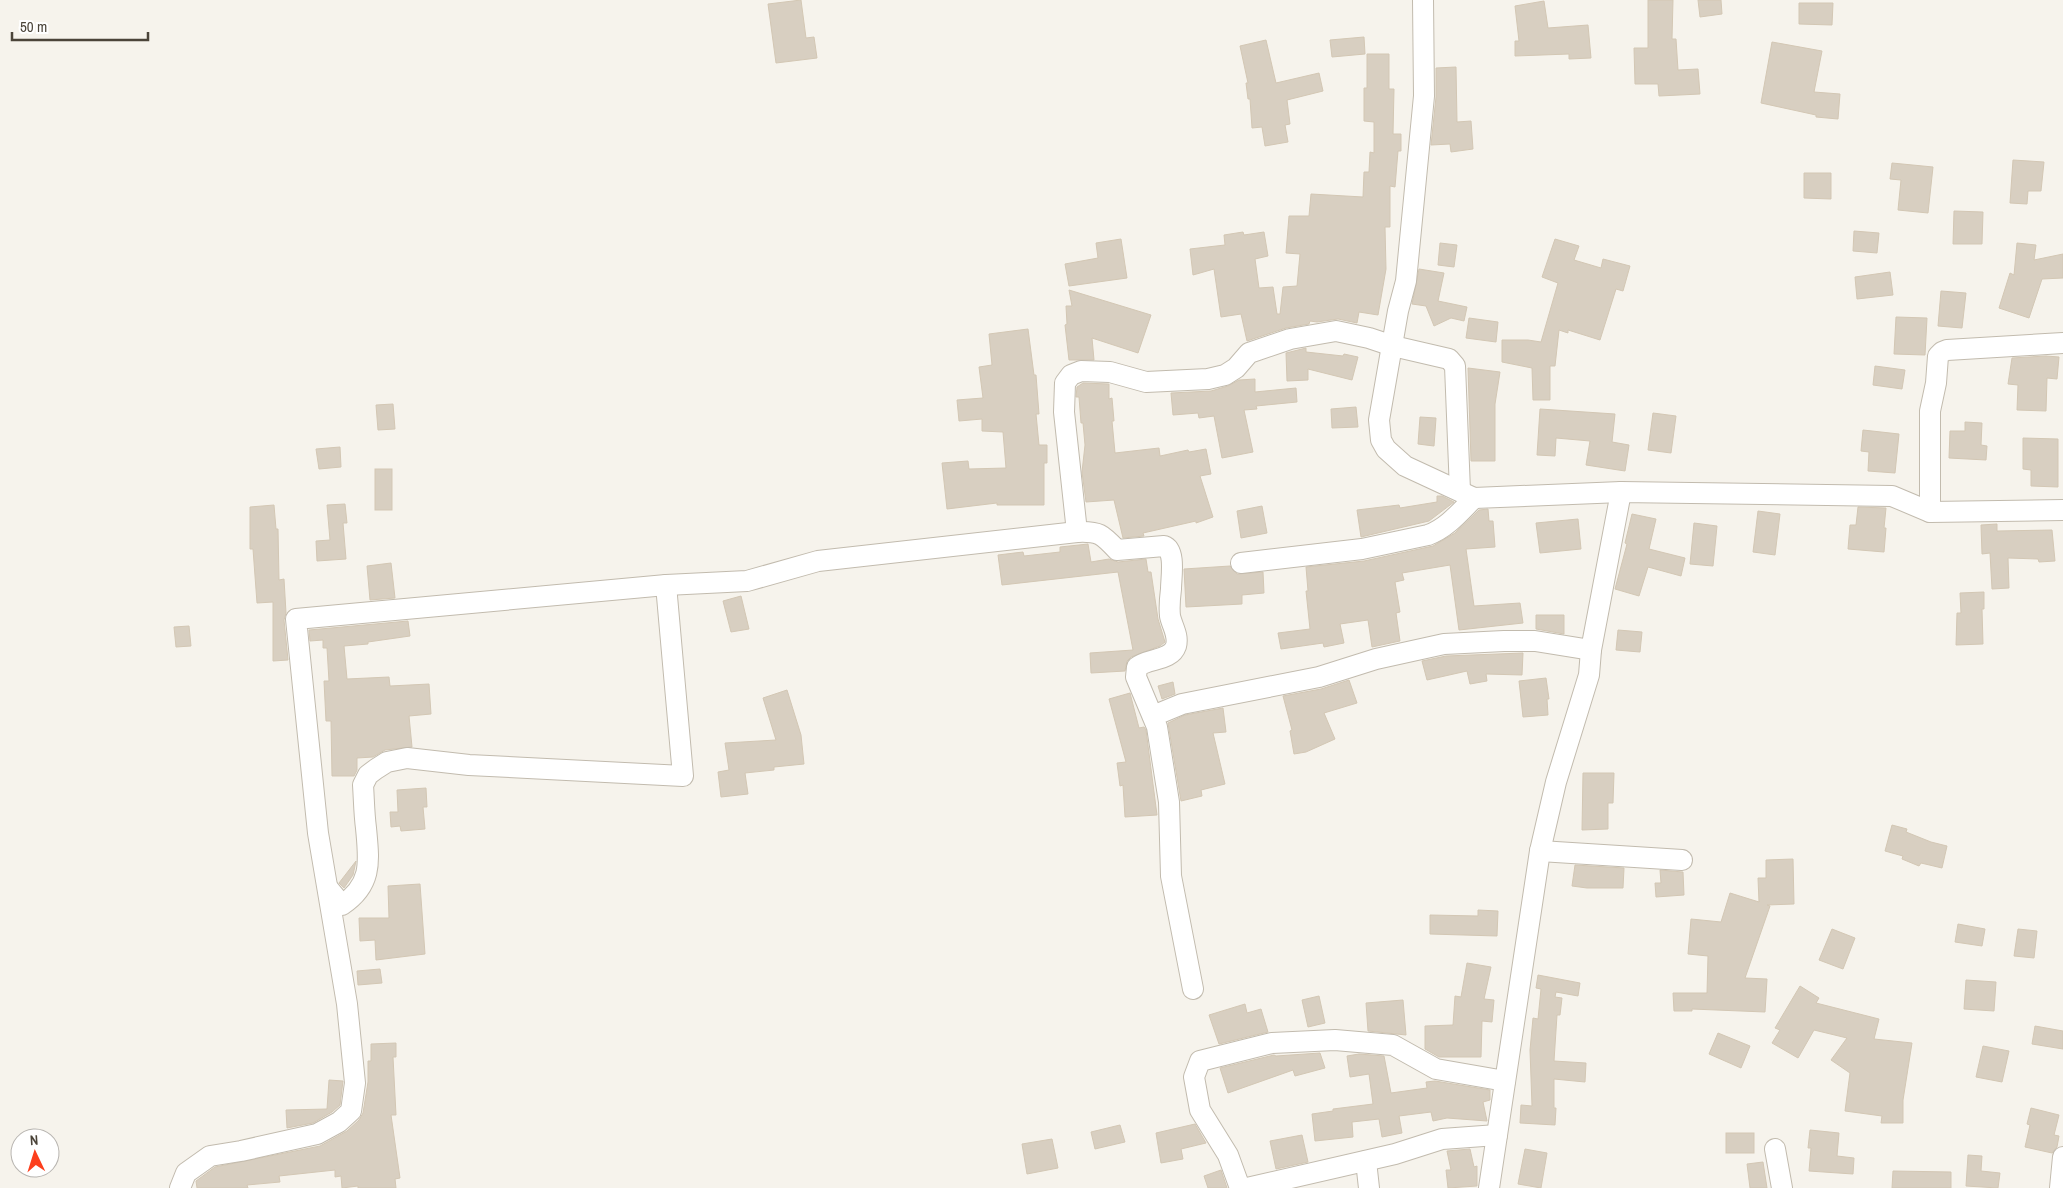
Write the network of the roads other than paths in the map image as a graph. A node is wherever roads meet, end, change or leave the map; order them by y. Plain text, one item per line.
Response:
1 (1423, 0) edge
2 (2063, 343) edge
3 (1393, 346) junction
4 (1621, 492) junction
5 (1467, 495) junction
6 (2063, 510) edge
7 (1930, 512) junction
8 (1077, 532) junction
9 (1240, 563) dead end
10 (666, 585) junction
11 (1591, 650) junction
12 (1153, 716) junction
13 (1540, 851) junction
14 (1682, 860) dead end
15 (328, 888) junction
16 (1193, 989) dead end
17 (1505, 1081) junction
18 (1497, 1135) junction
19 (1776, 1149) dead end
20 (2063, 1157) edge
21 (1366, 1161) junction
22 (180, 1188) edge
23 (1240, 1188) edge
24 (1247, 1188) edge
25 (1369, 1188) edge
26 (1489, 1188) edge
27 (1782, 1188) edge
28 (2060, 1188) edge

1 - 3 street
2 - 7 street
3 - 5 street
3 - 5 street
3 - 8 street
4 - 5 street
4 - 7 street
4 - 11 street
5 - 9 street
6 - 7 street
8 - 10 street
8 - 12 street
10 - 15 street
10 - 15 street
11 - 12 street
11 - 13 street
12 - 16 street
13 - 14 street
13 - 17 street
15 - 22 street
17 - 18 street
17 - 23 street
18 - 21 street
18 - 26 street
19 - 27 street
20 - 28 street
21 - 24 street
21 - 25 street

